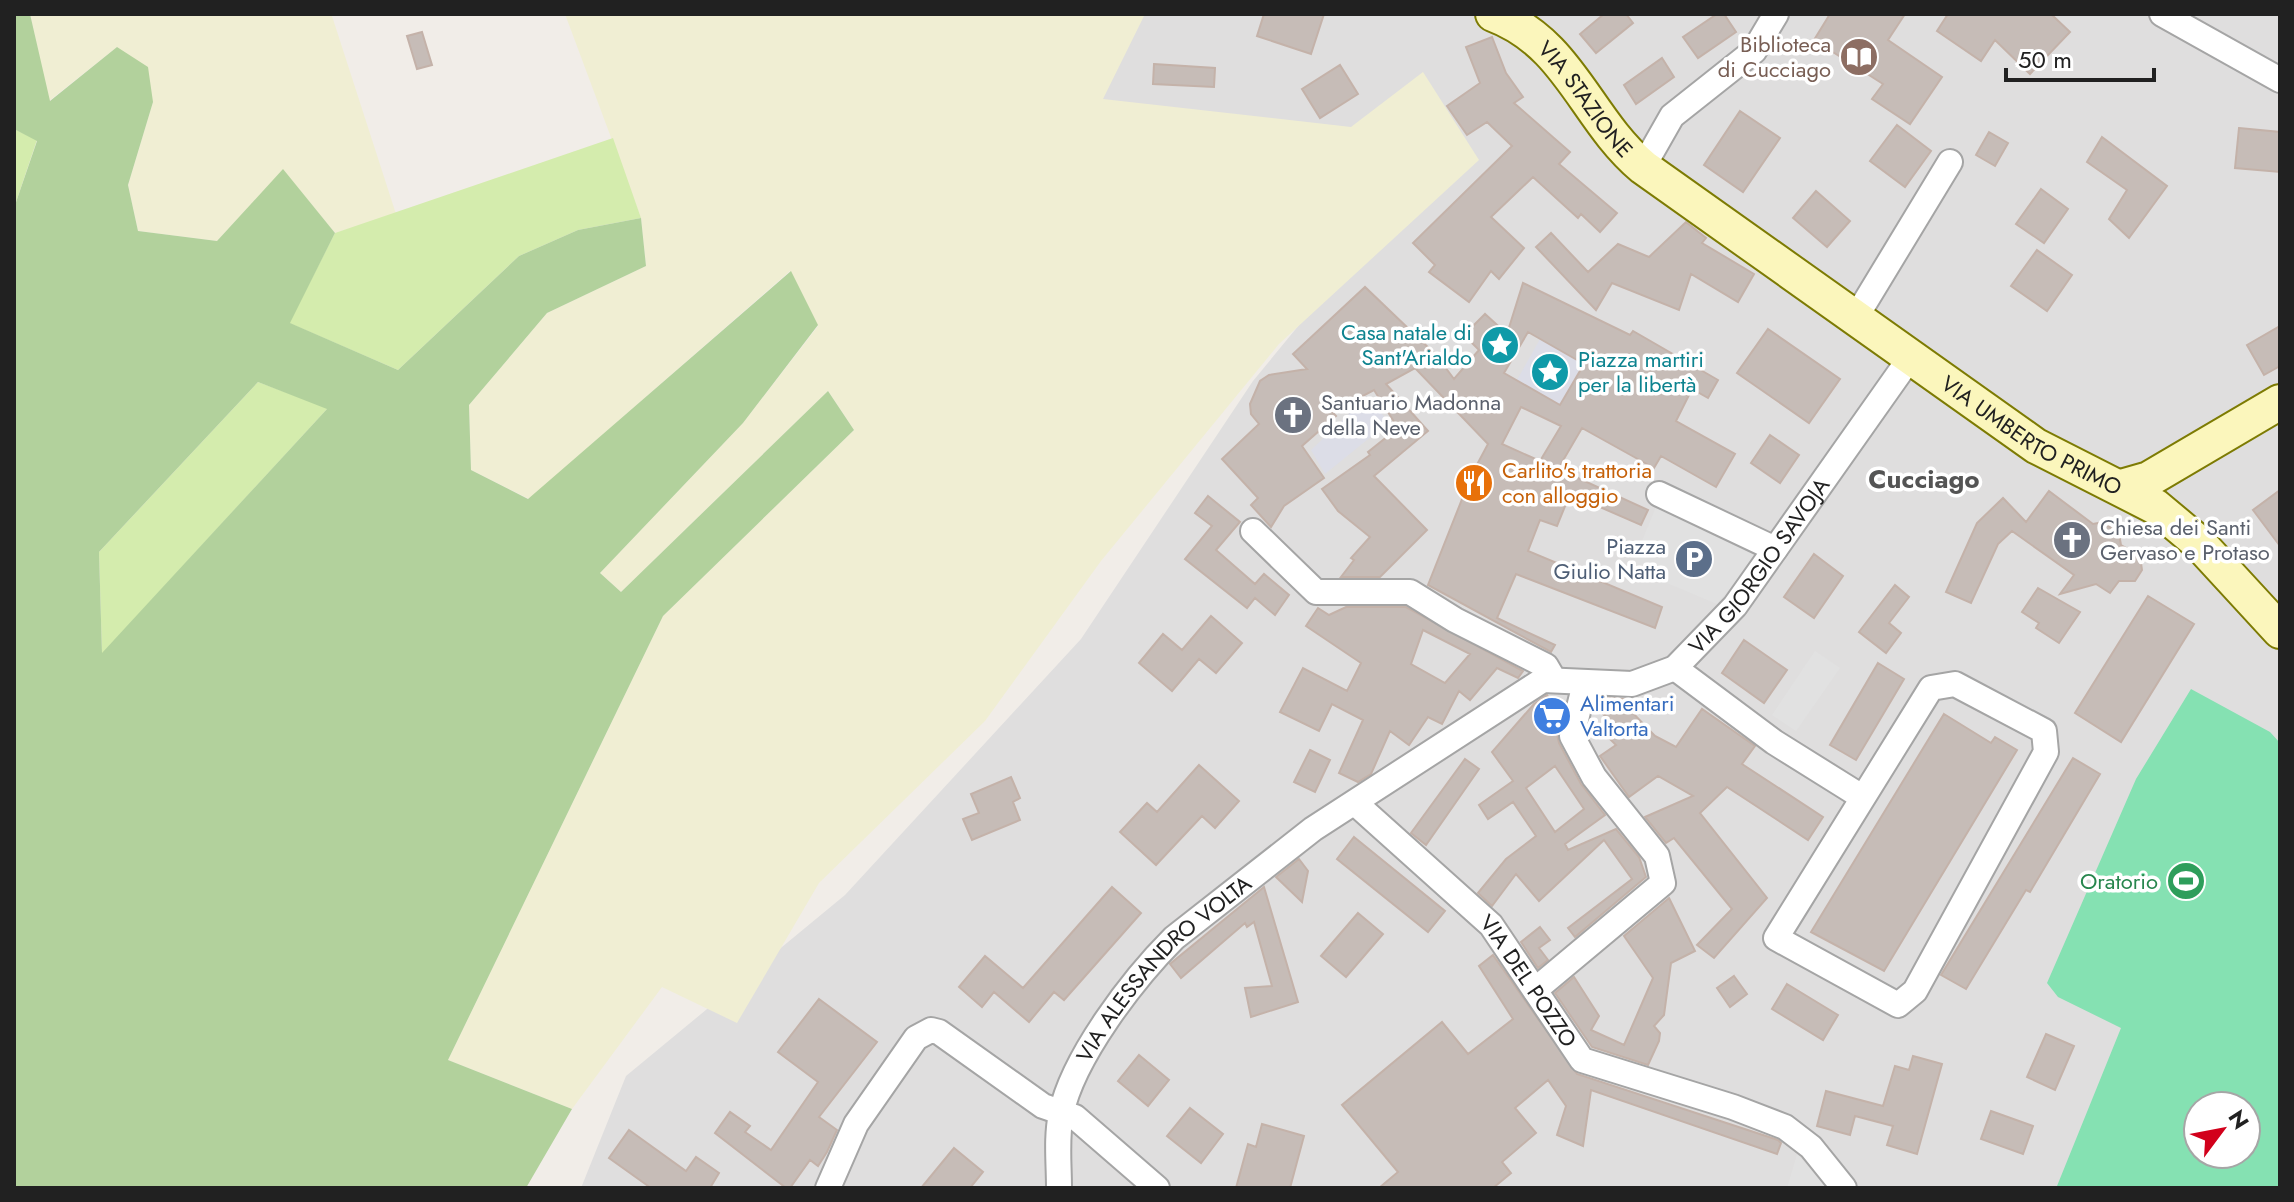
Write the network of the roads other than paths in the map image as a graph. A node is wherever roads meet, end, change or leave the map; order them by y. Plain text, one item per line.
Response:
1 (1493, 14) edge
2 (2162, 14) edge
3 (1765, 20) edge
4 (2280, 80) edge
5 (1950, 162) dead end
6 (1643, 167) junction
7 (1675, 189) joint
8 (1856, 317) junction
9 (1910, 358) junction
10 (2280, 402) edge
11 (2193, 455) junction
12 (2121, 487) junction
13 (1659, 494) dead end
14 (2175, 523) junction
15 (1253, 531) dead end
16 (1775, 549) junction
17 (2280, 631) edge
18 (1675, 668) junction
19 (1553, 678) junction
20 (1585, 683) junction
21 (1862, 797) junction
22 (1355, 803) junction
23 (1535, 990) junction
24 (1061, 1114) junction
25 (828, 1188) edge
26 (1059, 1188) edge
27 (1157, 1188) edge
28 (1844, 1188) edge

1 - 6 main road, VIA STAZIONE
2 - 4 street
3 - 6 street
5 - 8 street
6 - 7 main road, VIA STAZIONE
7 - 8 main road, VIA UMBERTO PRIMO
8 - 9 main road, VIA UMBERTO PRIMO
9 - 12 main road, VIA UMBERTO PRIMO
9 - 16 street, VIA GIORGIO SAVOJA
10 - 11 main road
11 - 12 main road
11 - 14 main road
12 - 14 main road, VIA UMBERTO PRIMO
13 - 16 street
14 - 17 main road, VIA UMBERTO PRIMO
15 - 19 street
16 - 18 street, VIA GIORGIO SAVOJA
18 - 20 street, VIA GIORGIO SAVOJA
18 - 21 street
19 - 20 street, VIA GIORGIO SAVOJA
19 - 22 street, VIA ALESSANDRO VOLTA
20 - 23 street
21 - 21 street
22 - 23 street, VIA DEL POZZO
22 - 24 street, VIA ALESSANDRO VOLTA
23 - 28 street, VIA DEL POZZO
24 - 25 street
24 - 26 street, VIA ALESSANDRO VOLTA
24 - 27 street

